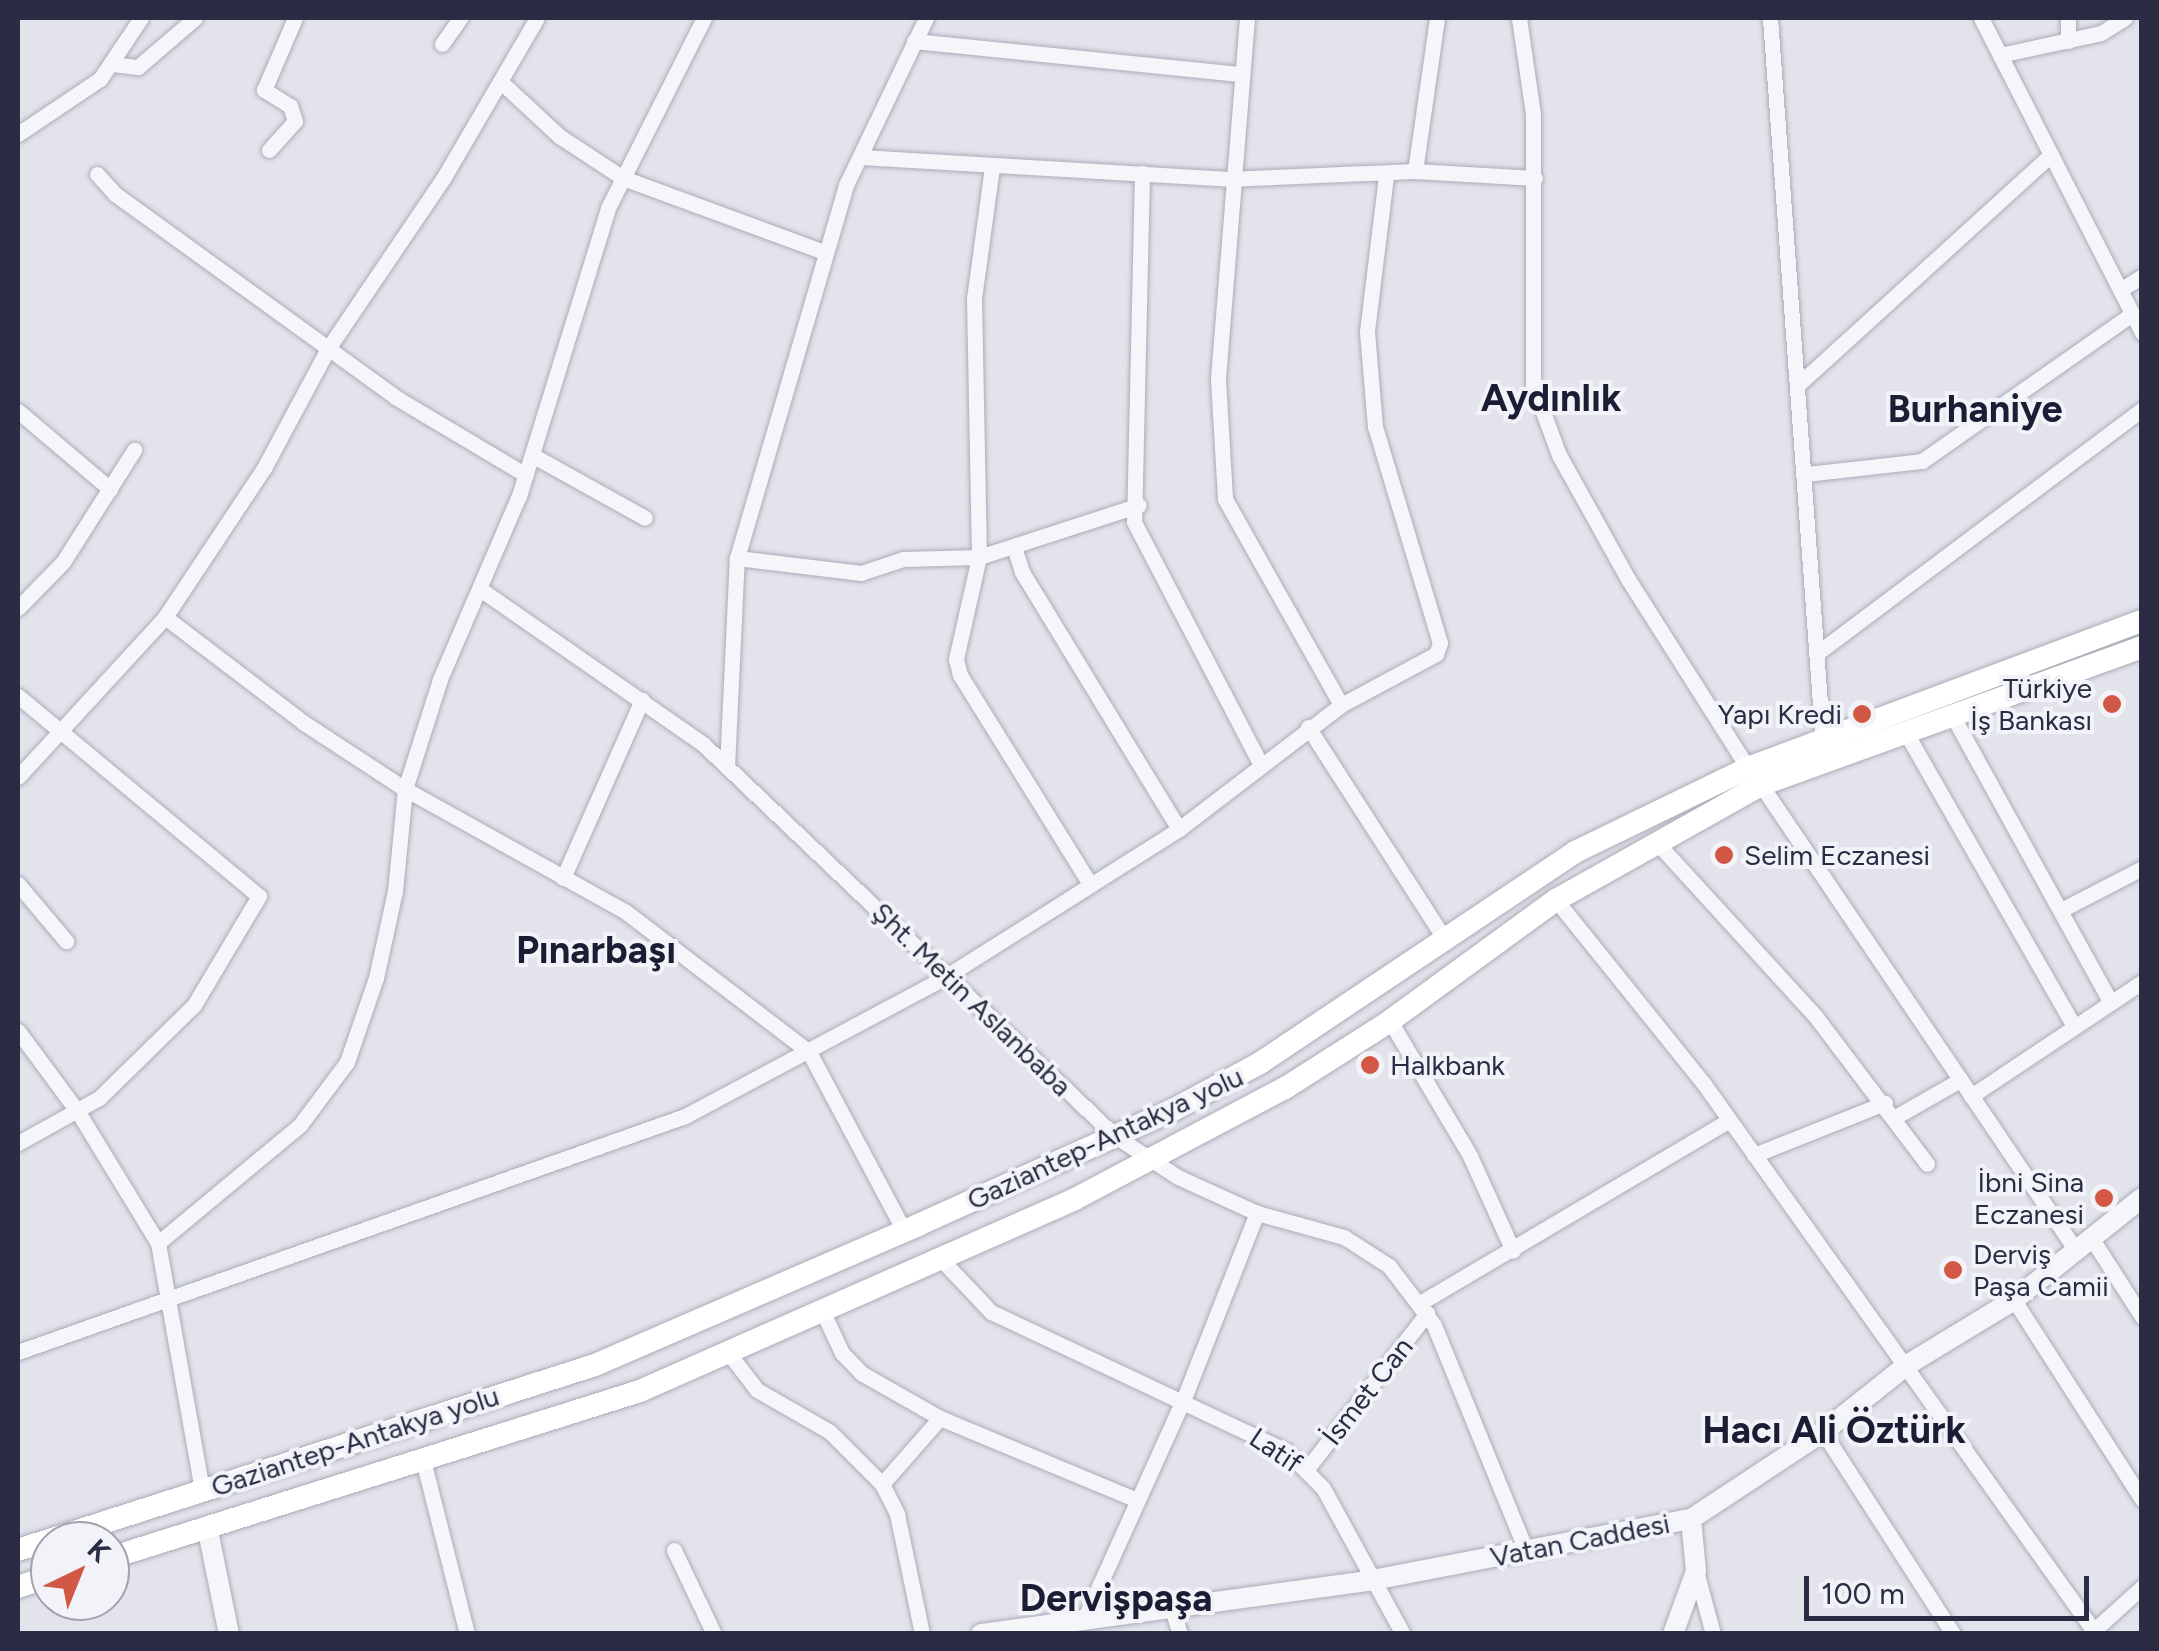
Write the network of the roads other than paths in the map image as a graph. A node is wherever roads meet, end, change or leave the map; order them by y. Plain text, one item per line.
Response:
1 (141, 18) edge
2 (196, 18) edge
3 (295, 18) edge
4 (460, 18) edge
5 (537, 18) edge
6 (704, 18) edge
7 (926, 18) edge
8 (1246, 18) edge
9 (1436, 18) edge
10 (1519, 18) edge
11 (1770, 18) edge
12 (1982, 18) edge
13 (2068, 18) edge
14 (2125, 18) edge
15 (914, 41) junction
16 (2068, 41) junction
17 (442, 44) dead end
18 (2000, 55) junction
19 (112, 64) junction
20 (1239, 74) junction
21 (502, 82) junction
22 (18, 134) edge
23 (269, 150) dead end
24 (2051, 154) junction
25 (861, 157) junction
26 (992, 168) junction
27 (1142, 172) junction
28 (1414, 172) junction
29 (97, 174) dead end
30 (1386, 177) junction
31 (623, 178) junction
32 (1534, 178) junction
33 (1229, 179) junction
34 (824, 252) junction
35 (2142, 276) edge
36 (2120, 290) junction
37 (2132, 314) junction
38 (2142, 332) edge
39 (329, 347) junction
40 (1800, 383) junction
41 (2142, 409) edge
42 (18, 411) edge
43 (134, 450) dead end
44 (532, 454) junction
45 (1806, 474) junction
46 (526, 475) junction
47 (110, 489) junction
48 (1138, 504) junction
49 (645, 518) dead end
50 (1014, 547) junction
51 (980, 557) junction
52 (737, 558) junction
53 (480, 589) junction
54 (18, 608) edge
55 (165, 618) junction
56 (2142, 621) edge
57 (2142, 647) edge
58 (1816, 654) junction
59 (18, 696) edge
60 (642, 700) junction
61 (1341, 705) junction
62 (1950, 714) junction
63 (1308, 728) junction
64 (60, 733) junction
65 (1906, 733) junction
66 (1823, 744) junction
67 (1260, 764) junction
68 (727, 766) junction
69 (18, 777) edge
70 (1755, 777) junction
71 (405, 789) junction
72 (1179, 828) junction
73 (1660, 846) junction
74 (2142, 868) edge
75 (563, 878) junction
76 (1088, 882) junction
77 (18, 884) edge
78 (1556, 900) junction
79 (2063, 908) junction
80 (1444, 938) junction
81 (66, 941) dead end
82 (945, 978) junction
83 (2142, 982) edge
84 (2112, 1003) junction
85 (1390, 1022) junction
86 (2074, 1026) junction
87 (18, 1031) edge
88 (809, 1052) junction
89 (1960, 1080) junction
90 (1971, 1096) junction
91 (1891, 1109) junction
92 (78, 1112) junction
93 (1730, 1120) junction
94 (1115, 1136) junction
95 (18, 1144) edge
96 (1754, 1155) junction
97 (1151, 1159) junction
98 (1927, 1164) dead end
99 (2142, 1198) edge
100 (1257, 1213) junction
101 (904, 1230) junction
102 (158, 1243) junction
103 (2084, 1244) junction
104 (1513, 1251) junction
105 (939, 1257) junction
106 (170, 1298) junction
107 (2014, 1300) junction
108 (821, 1308) junction
109 (1424, 1308) junction
110 (2142, 1317) edge
111 (727, 1351) junction
112 (18, 1352) edge
113 (1907, 1365) junction
114 (1184, 1398) junction
115 (940, 1418) junction
116 (1823, 1432) junction
117 (422, 1456) junction
118 (1308, 1469) junction
119 (882, 1484) junction
120 (202, 1490) junction
121 (2142, 1499) edge
122 (1136, 1500) junction
123 (1691, 1519) junction
124 (208, 1531) junction
125 (18, 1550) edge
126 (674, 1550) dead end
127 (1526, 1551) junction
128 (130, 1552) edge
129 (1696, 1572) junction
130 (1373, 1580) junction
131 (2142, 1587) edge
132 (1170, 1603) junction
133 (1086, 1615) junction
134 (2093, 1633) edge
135 (230, 1634) edge
136 (468, 1634) edge
137 (714, 1634) edge
138 (922, 1634) edge
139 (981, 1634) edge
140 (1180, 1634) edge
141 (1403, 1634) edge
142 (1673, 1634) edge
143 (1713, 1634) edge
144 (1953, 1634) edge

1 - 19 street
2 - 19 street
3 - 23 street
4 - 17 street
5 - 21 street
6 - 31 street
7 - 15 street
8 - 20 street
9 - 28 street
10 - 32 street
11 - 40 street
12 - 18 street
13 - 16 street
14 - 16 street
15 - 20 street
15 - 25 street
16 - 18 street
18 - 24 street
19 - 22 street
20 - 33 street
21 - 31 street
21 - 39 street
24 - 36 street
24 - 40 street
25 - 26 street
25 - 34 street
26 - 27 street
26 - 51 street
27 - 33 street
27 - 48 street
28 - 30 street
28 - 32 street
29 - 39 street
30 - 33 street
30 - 61 street
31 - 34 street
31 - 44 street
32 - 70 street
33 - 61 street
34 - 52 street
35 - 36 street
36 - 37 street
37 - 38 street
37 - 45 street
39 - 46 street
39 - 55 street
40 - 45 street
41 - 58 street
42 - 47 street
43 - 47 street
44 - 46 street
44 - 49 street
45 - 58 street
46 - 53 street
47 - 54 street
48 - 50 street
48 - 67 street
50 - 51 street
50 - 72 street
51 - 52 street
51 - 76 street
52 - 68 street
53 - 60 street, Şht. Metin Aslanbaba
53 - 71 street
55 - 64 street
55 - 71 street
56 - 66 main road, Gaziantep-Antakya yolu
57 - 62 main road, Gaziantep-Antakya yolu
58 - 66 street
59 - 64 street
60 - 68 street, Şht. Metin Aslanbaba
60 - 75 street
61 - 63 street
62 - 65 main road, Gaziantep-Antakya yolu
62 - 79 street
63 - 67 street
63 - 80 street
64 - 69 street
64 - 92 street
65 - 70 main road, Gaziantep-Antakya yolu
65 - 86 street
66 - 70 main road, Gaziantep-Antakya yolu
67 - 72 street
68 - 82 street, Şht. Metin Aslanbaba
70 - 73 main road, Gaziantep-Antakya yolu
70 - 80 main road, Gaziantep-Antakya yolu
70 - 89 street
71 - 75 street
71 - 102 street
72 - 76 street
73 - 78 main road, Gaziantep-Antakya yolu
73 - 91 street
74 - 79 street
75 - 88 street
76 - 82 street
77 - 81 street
78 - 85 main road, Gaziantep-Antakya yolu
78 - 93 street
79 - 84 street
80 - 94 main road, Gaziantep-Antakya yolu
82 - 88 street
82 - 94 street, Şht. Metin Aslanbaba
83 - 84 street
84 - 86 street
85 - 97 main road, Gaziantep-Antakya yolu
85 - 104 street
86 - 90 street
87 - 92 street
88 - 101 street
88 - 106 street
89 - 90 street
89 - 91 street
90 - 103 street
91 - 96 street
91 - 98 street
92 - 95 street
92 - 102 street
93 - 96 street
93 - 104 street
94 - 97 street, Şht. Metin Aslanbaba
94 - 101 main road, Gaziantep-Antakya yolu
96 - 113 street
97 - 100 street, Şht. Metin Aslanbaba
97 - 105 main road, Gaziantep-Antakya yolu
99 - 103 street, Vatan Caddesi
100 - 109 street, Şht. Metin Aslanbaba
100 - 114 street
101 - 120 main road, Gaziantep-Antakya yolu
102 - 106 street
103 - 107 street, Vatan Caddesi
103 - 110 street
104 - 109 street
105 - 108 main road, Gaziantep-Antakya yolu
105 - 114 street, Latif
106 - 112 street
106 - 120 street
107 - 113 street, Vatan Caddesi
107 - 121 street
108 - 111 main road, Gaziantep-Antakya yolu
108 - 115 street
109 - 118 street, İsmet Can
109 - 127 street, Şht. Metin Aslanbaba
111 - 117 main road, Gaziantep-Antakya yolu
111 - 119 street
113 - 116 street, Vatan Caddesi
113 - 134 street
114 - 118 street, Latif
114 - 122 street
115 - 119 street
115 - 122 street
116 - 123 street, Vatan Caddesi
116 - 144 street
117 - 124 main road, Gaziantep-Antakya yolu
117 - 136 street
118 - 130 street, Latif
119 - 138 street
120 - 125 main road, Gaziantep-Antakya yolu
122 - 133 street
123 - 127 street, Vatan Caddesi
123 - 129 street
124 - 128 main road, Gaziantep-Antakya yolu
124 - 135 street
126 - 137 street
127 - 130 street, Vatan Caddesi
129 - 142 street
129 - 143 street
130 - 132 street, Vatan Caddesi
130 - 141 street, Latif
131 - 134 street
132 - 133 street, Vatan Caddesi
132 - 140 street
133 - 139 street, Vatan Caddesi

